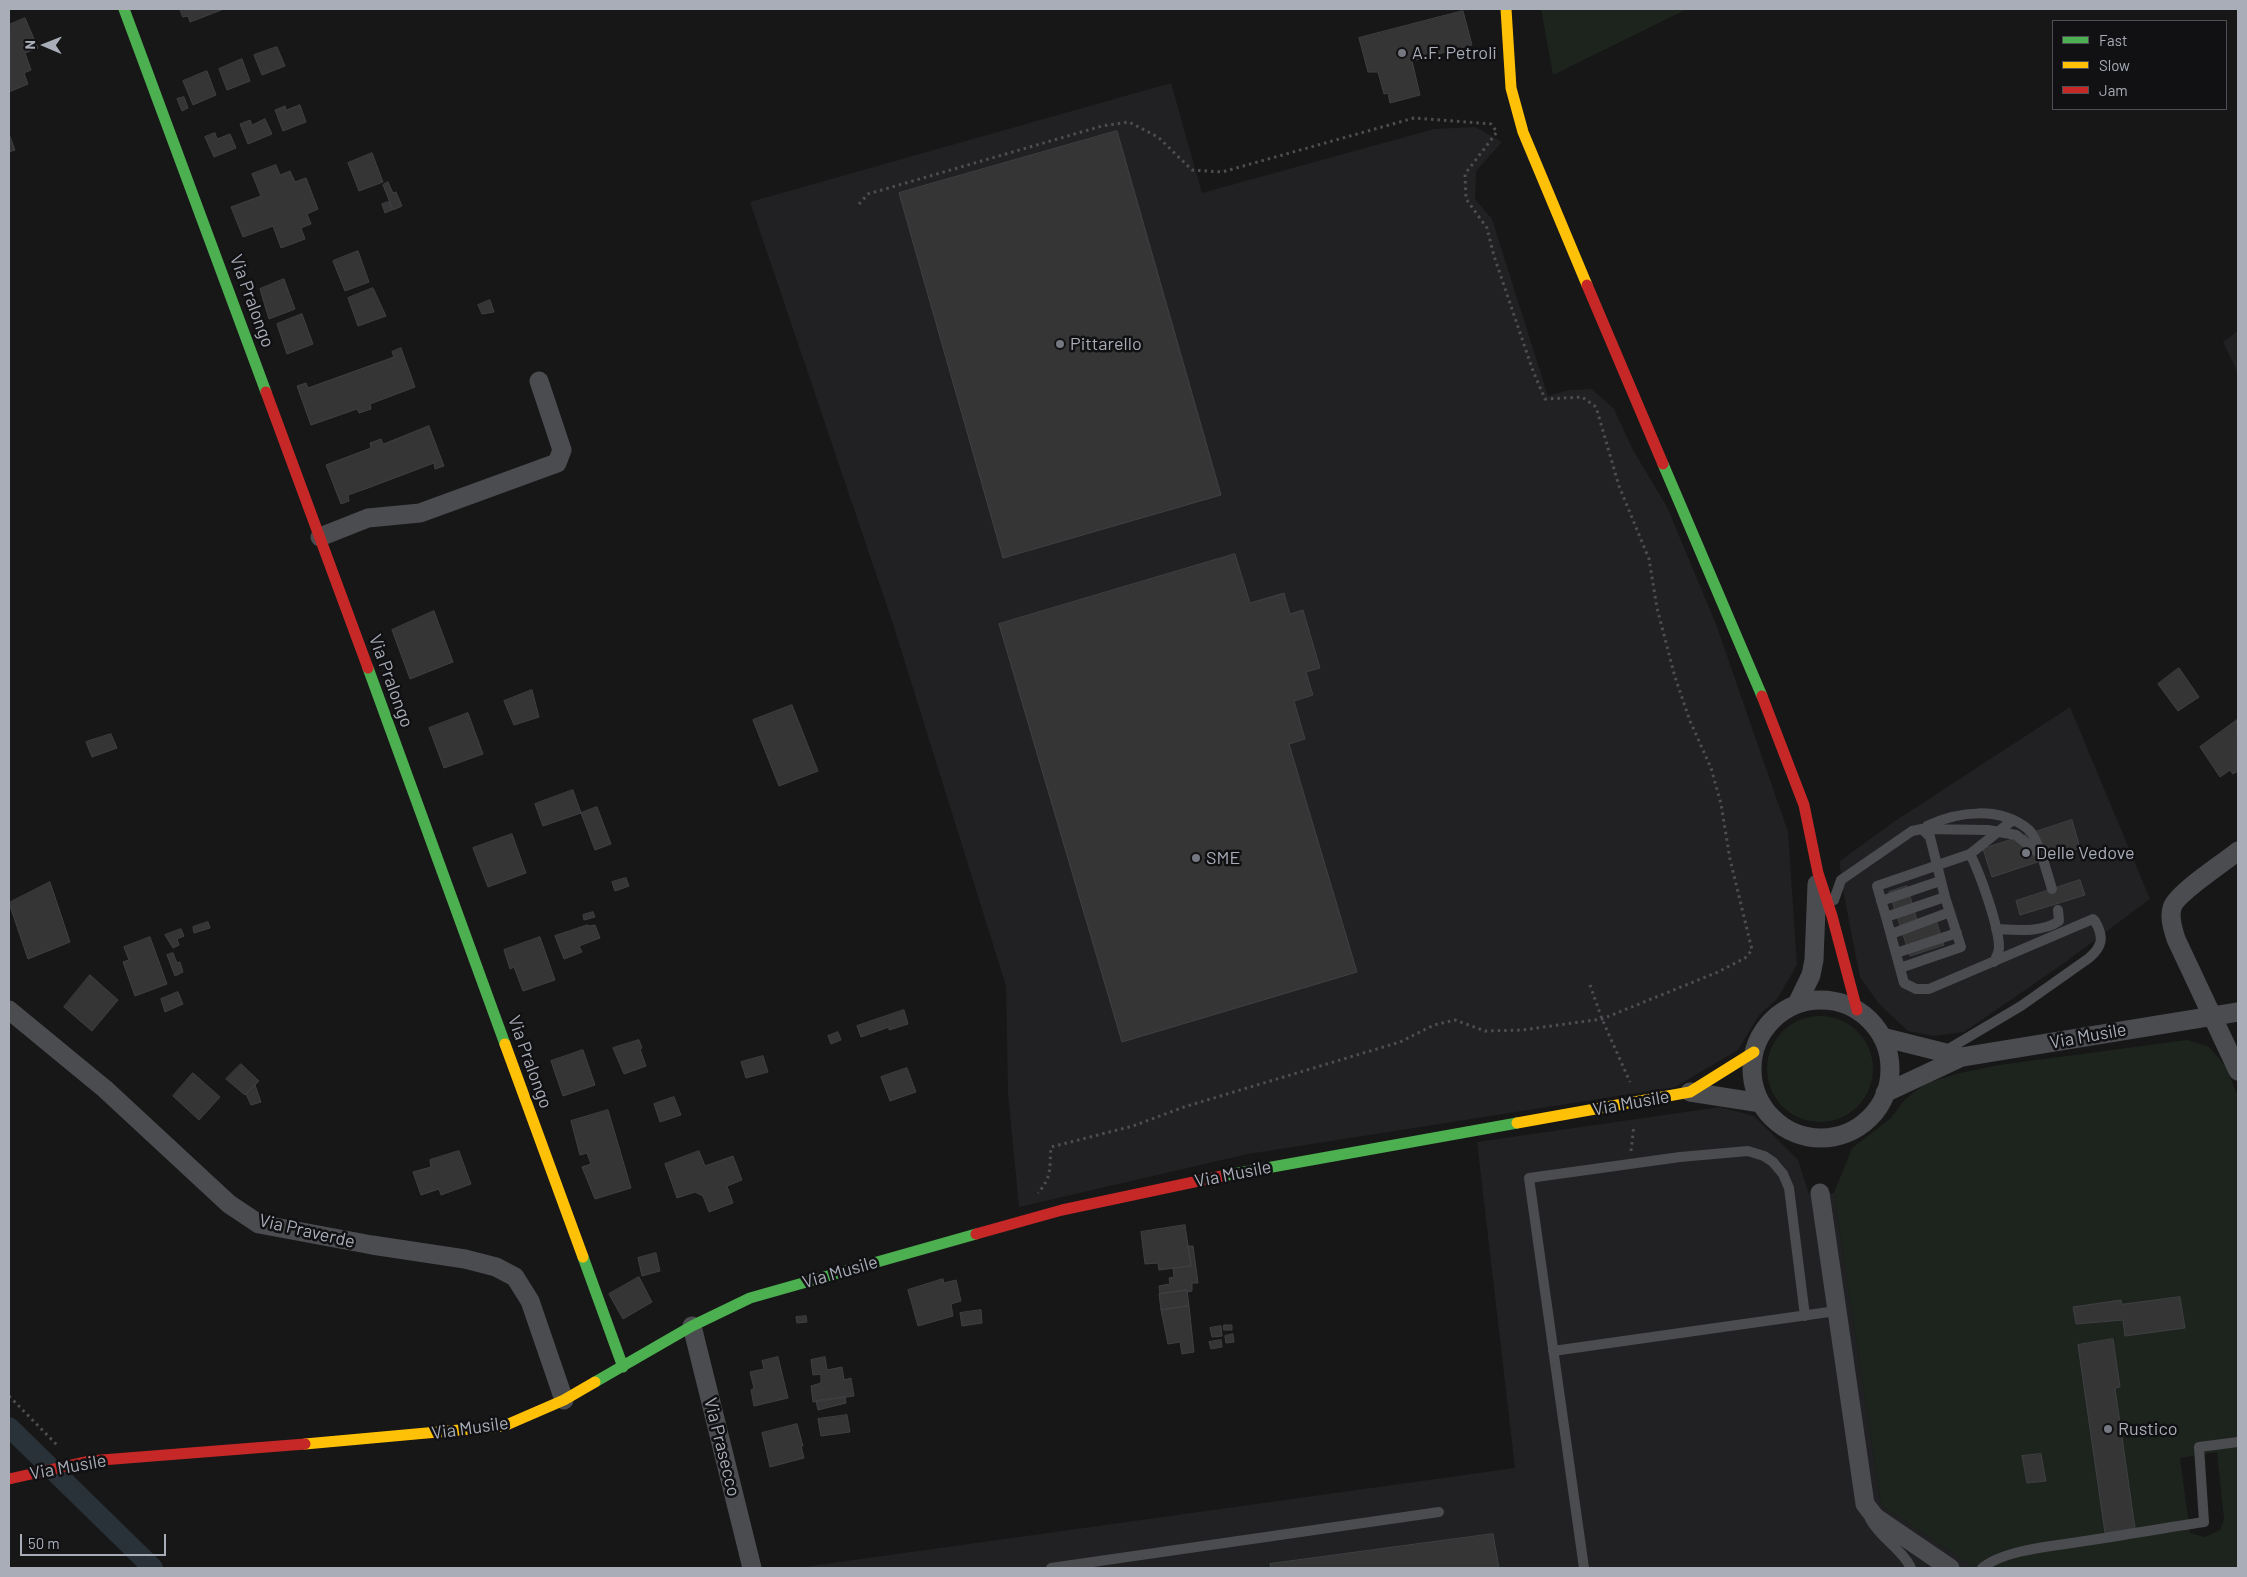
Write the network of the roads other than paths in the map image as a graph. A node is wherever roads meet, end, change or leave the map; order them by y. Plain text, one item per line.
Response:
1 (124, 9) edge
2 (1506, 9) edge
3 (539, 381) dead end
4 (320, 537) junction
5 (2013, 820) junction
6 (1922, 829) junction
7 (2000, 831) junction
8 (2238, 852) edge
9 (1970, 854) junction
10 (2042, 856) junction
11 (1936, 866) junction
12 (1818, 873) junction
13 (1940, 881) junction
14 (2052, 889) dead end
15 (1945, 897) junction
16 (1881, 901) junction
17 (1950, 912) junction
18 (1832, 916) junction
19 (1886, 918) junction
20 (1996, 929) junction
21 (2066, 931) junction
22 (1957, 933) junction
23 (1891, 934) junction
24 (1896, 953) junction
25 (1994, 962) junction
26 (1900, 968) junction
27 (1797, 1004) junction
28 (9, 1010) edge
29 (1857, 1010) junction
30 (2238, 1012) edge
31 (2214, 1015) junction
32 (1882, 1037) junction
33 (1754, 1052) junction
34 (1943, 1052) junction
35 (1962, 1057) junction
36 (2238, 1071) edge
37 (1690, 1092) junction
38 (1885, 1093) junction
39 (1761, 1103) junction
40 (1820, 1193) dead end
41 (1836, 1311) junction
42 (1805, 1316) junction
43 (692, 1326) junction
44 (1553, 1351) junction
45 (623, 1367) junction
46 (564, 1400) junction
47 (2238, 1442) edge
48 (12, 1478) edge
49 (1865, 1504) junction
50 (1439, 1512) dead end
51 (752, 1568) edge
52 (1051, 1568) edge
53 (1584, 1568) edge
54 (1911, 1568) edge
55 (1950, 1568) edge
56 (1982, 1568) edge

1 - 4 street, Via Pralongo
2 - 12 street
3 - 4 street
4 - 45 street, Via Pralongo
5 - 6 lane
5 - 7 lane
5 - 10 lane
6 - 7 lane
6 - 11 lane
6 - 18 lane
7 - 9 lane
7 - 10 lane
8 - 31 street
9 - 11 lane
9 - 20 lane
10 - 14 lane
11 - 13 lane
11 - 16 lane
12 - 18 street
12 - 27 street
13 - 15 lane
13 - 16 lane
15 - 17 lane
15 - 19 lane
16 - 19 lane
17 - 22 lane
17 - 23 lane
18 - 29 street
19 - 23 lane
20 - 21 lane
20 - 25 lane
21 - 25 lane
21 - 34 lane
22 - 24 lane
22 - 26 lane
23 - 24 lane
24 - 26 lane
25 - 26 lane
27 - 29 street
27 - 33 street
28 - 46 street, Via Praverde
29 - 32 street
30 - 31 street, Via Musile
31 - 35 street, Via Musile
31 - 36 street
32 - 34 street, Via Musile
32 - 38 street
33 - 37 street
33 - 39 street
34 - 35 street, Via Musile
35 - 38 street, Via Musile
37 - 39 street
37 - 43 street, Via Musile
38 - 39 street
40 - 41 street
41 - 42 lane
41 - 49 street
42 - 44 lane
42 - 44 lane
43 - 45 street, Via Musile
43 - 51 street, Via Prasecco
44 - 53 lane
45 - 46 street, Via Musile
46 - 48 street, Via Musile
47 - 56 lane
49 - 54 lane
49 - 55 street
50 - 52 lane

